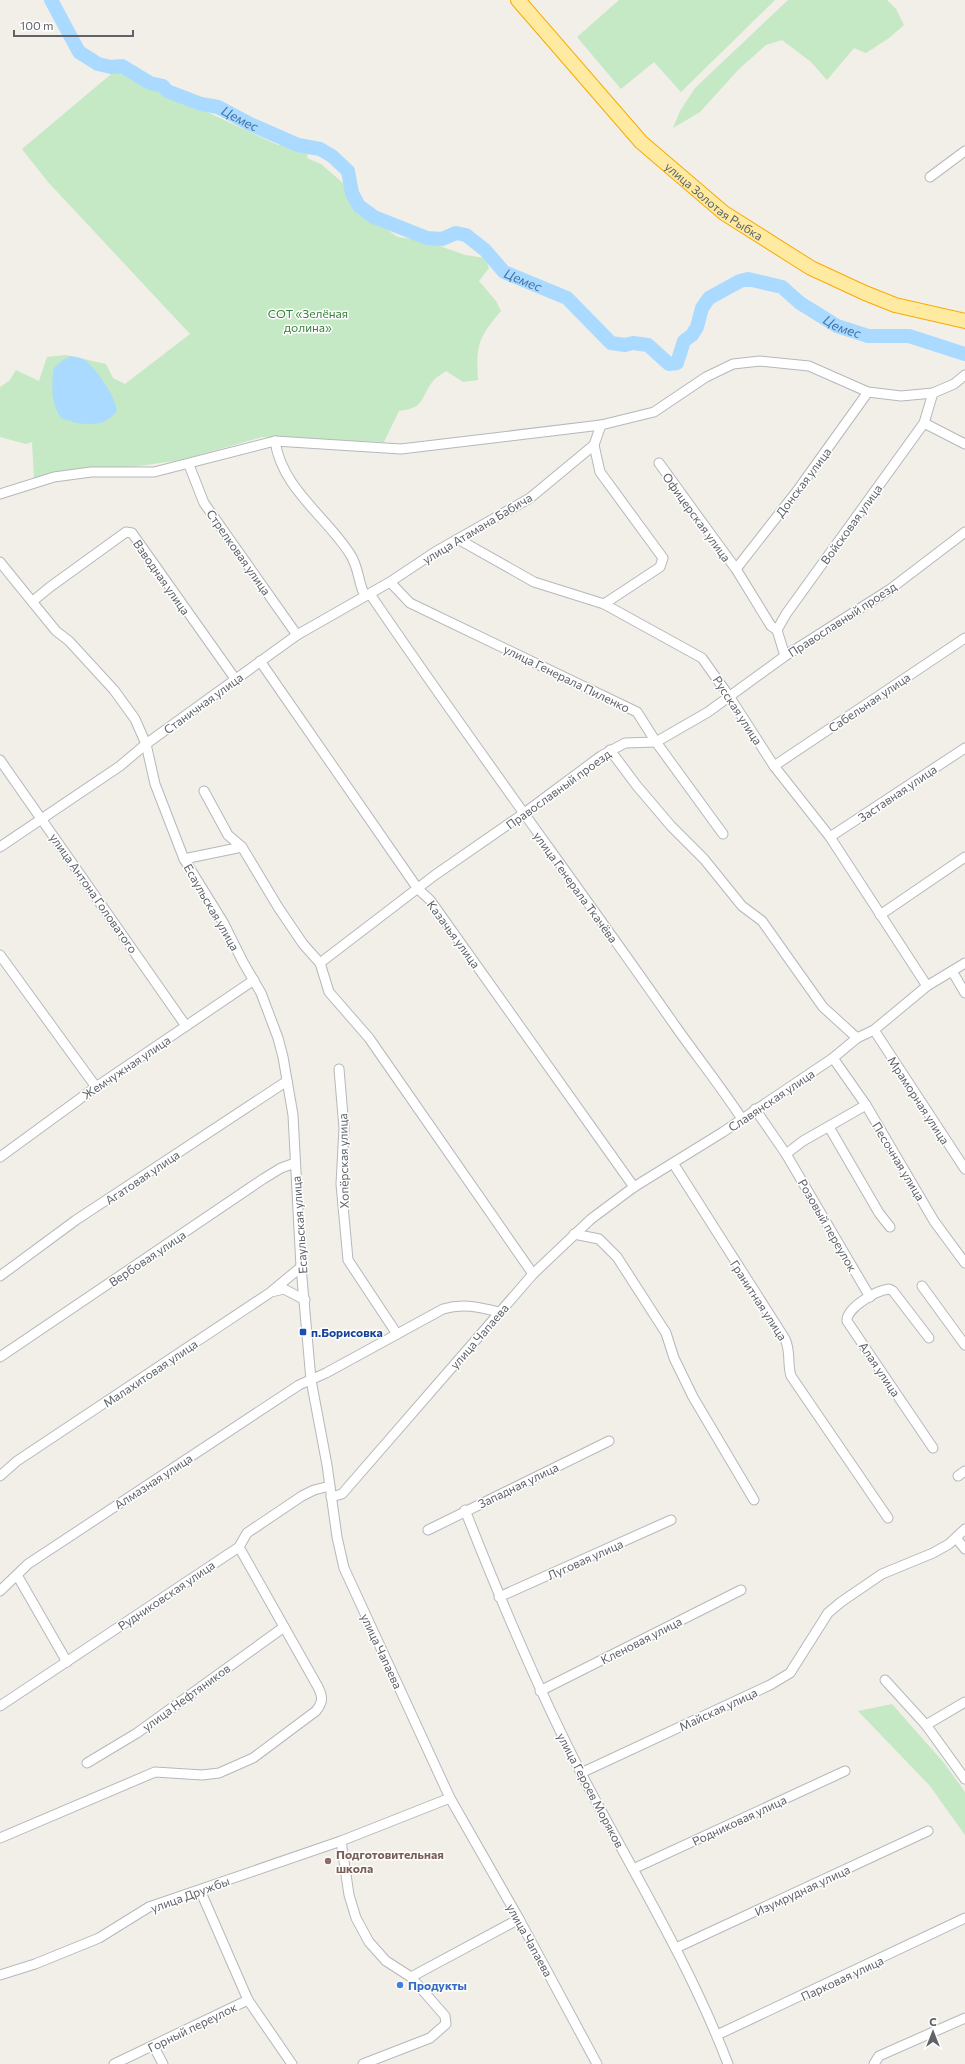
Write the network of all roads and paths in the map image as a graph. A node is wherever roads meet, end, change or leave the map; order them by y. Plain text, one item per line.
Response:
1 (518, 0) edge
2 (965, 150) edge
3 (930, 177) dead end
4 (965, 321) edge
5 (965, 375) edge
6 (868, 392) junction
7 (933, 393) junction
8 (924, 423) junction
9 (601, 426) junction
10 (275, 441) junction
11 (965, 444) edge
12 (594, 445) junction
13 (659, 463) dead end
14 (188, 465) junction
15 (0, 494) edge
16 (965, 532) edge
17 (458, 539) junction
18 (0, 562) edge
19 (736, 570) junction
20 (390, 582) junction
21 (367, 595) junction
22 (33, 601) junction
23 (604, 604) junction
24 (777, 630) junction
25 (297, 635) junction
26 (965, 638) edge
27 (785, 656) junction
28 (260, 661) junction
29 (236, 680) junction
30 (730, 696) junction
31 (656, 742) junction
32 (146, 744) junction
33 (965, 748) edge
34 (610, 750) junction
35 (0, 760) edge
36 (774, 766) junction
37 (204, 791) dead end
38 (523, 814) junction
39 (42, 819) junction
40 (723, 834) dead end
41 (830, 838) junction
42 (242, 847) junction
43 (0, 848) edge
44 (965, 857) edge
45 (184, 859) junction
46 (418, 889) junction
47 (880, 915) junction
48 (0, 955) edge
49 (320, 963) junction
50 (965, 963) edge
51 (952, 971) junction
52 (254, 980) junction
53 (927, 986) junction
54 (965, 993) edge
55 (186, 1026) junction
56 (874, 1030) junction
57 (858, 1038) junction
58 (833, 1058) junction
59 (339, 1069) dead end
60 (287, 1081) junction
61 (96, 1087) junction
62 (866, 1105) junction
63 (755, 1109) junction
64 (742, 1119) junction
65 (829, 1127) junction
66 (0, 1145) edge
67 (786, 1154) junction
68 (3, 1156) edge
69 (295, 1163) junction
70 (673, 1163) junction
71 (965, 1169) edge
72 (634, 1187) junction
73 (890, 1227) dead end
74 (574, 1234) junction
75 (965, 1263) edge
76 (301, 1267) junction
77 (533, 1274) junction
78 (0, 1276) edge
79 (922, 1286) dead end
80 (271, 1292) junction
81 (870, 1297) junction
82 (305, 1300) junction
83 (499, 1312) junction
84 (397, 1334) junction
85 (929, 1338) dead end
86 (965, 1345) edge
87 (0, 1357) edge
88 (311, 1380) junction
89 (609, 1441) dead end
90 (932, 1448) dead end
91 (0, 1476) edge
92 (330, 1486) junction
93 (331, 1497) junction
94 (754, 1500) dead end
95 (465, 1510) junction
96 (888, 1518) dead end
97 (670, 1520) dead end
98 (428, 1530) dead end
99 (965, 1530) edge
100 (956, 1538) junction
101 (239, 1547) junction
102 (965, 1549) edge
103 (17, 1575) junction
104 (742, 1590) dead end
105 (0, 1591) edge
106 (499, 1597) junction
107 (284, 1628) junction
108 (67, 1662) junction
109 (886, 1680) dead end
110 (540, 1691) junction
111 (965, 1702) edge
112 (0, 1706) edge
113 (926, 1725) junction
114 (87, 1763) dead end
115 (845, 1771) dead end
116 (581, 1773) junction
117 (965, 1780) edge
118 (450, 1798) junction
119 (928, 1831) dead end
120 (0, 1838) edge
121 (341, 1841) junction
122 (633, 1869) junction
123 (200, 1890) junction
124 (965, 1918) edge
125 (519, 1919) junction
126 (676, 1948) junction
127 (0, 1975) edge
128 (411, 1978) junction
129 (248, 2000) junction
130 (965, 2018) edge
131 (717, 2036) junction
132 (154, 2047) junction
133 (114, 2064) edge
134 (163, 2064) edge
135 (292, 2064) edge
136 (363, 2064) edge
137 (598, 2064) edge
138 (728, 2064) edge
139 (874, 2064) edge

1 - 4 highway, улица Золотая Рыбка
2 - 3 street
5 - 7 street
6 - 7 street
6 - 9 street
6 - 19 street, Донская улица
7 - 8 street, Войсковая улица
8 - 11 street
8 - 24 street, Войсковая улица
9 - 10 street
9 - 12 street
10 - 14 street
10 - 21 street, улица Генерала Ткачёва
12 - 17 street, улица Атамана Бабича
12 - 23 street
13 - 19 street, Офицерская улица
14 - 15 street
14 - 25 street, Стрелковая улица
16 - 27 street, Православный проезд
17 - 20 street, улица Атамана Бабича
17 - 23 street, Русская улица
18 - 22 street, Есаульская улица
19 - 24 street, Офицерская улица
20 - 21 street, улица Атамана Бабича
20 - 31 street, улица Генерала Пиленко
21 - 25 street, улица Атамана Бабича
21 - 38 street, улица Генерала Ткачёва
22 - 29 street, Взводная улица
22 - 32 street, Есаульская улица
23 - 30 street, Русская улица
24 - 27 street
25 - 28 street, улица Атамана Бабича
26 - 36 street, Сабельная улица
27 - 30 street, Православный проезд
28 - 29 street, Станичная улица
28 - 46 street, Казачья улица
29 - 32 street, Станичная улица
30 - 31 street, Православный проезд
30 - 36 street, Русская улица
31 - 34 street, Православный проезд
31 - 40 street, улица Генерала Пиленко
32 - 39 street, Станичная улица
32 - 45 street, Есаульская улица
33 - 41 street, Заставная улица
34 - 38 street, Православный проезд
34 - 57 street
35 - 39 street, улица Антона Головатого
36 - 41 street, Русская улица
37 - 42 street
38 - 46 street, Православный проезд
38 - 64 street, улица Генерала Ткачёва
39 - 43 street, Станичная улица
39 - 55 street, улица Антона Головатого
41 - 47 street, Русская улица
42 - 45 street
42 - 49 street
44 - 47 street
45 - 52 street, Есаульская улица
46 - 49 street, Православный проезд
46 - 72 street, Казачья улица
47 - 53 street, Русская улица
48 - 61 street
49 - 77 street
50 - 51 street, Славянская улица
51 - 53 street, Славянская улица
51 - 54 street
52 - 55 street, Жемчужная улица
52 - 60 street, Есаульская улица
53 - 56 street, Славянская улица
55 - 61 street, Жемчужная улица
56 - 57 street, Славянская улица
56 - 71 street, Мраморная улица
57 - 58 street, Славянская улица
58 - 62 street, Песочная улица
58 - 63 street, Славянская улица
59 - 84 street, Хопёрская улица
60 - 69 street, Есаульская улица
60 - 78 street, Агатовая улица
61 - 68 street, Жемчужная улица
62 - 65 street
62 - 75 street, Песочная улица
63 - 64 street, Славянская улица
63 - 67 street, Розовый переулок
64 - 70 street, Славянская улица
65 - 67 street
65 - 73 street
66 - 68 street
67 - 81 street, Розовый переулок
69 - 76 street, Есаульская улица
69 - 87 street, Вербовая улица
70 - 72 street, Славянская улица
70 - 96 street, Гранитная улица
72 - 74 street, Славянская улица
74 - 77 street, улица Чапаева
74 - 94 street
76 - 80 street, Малахитовая улица
76 - 82 street, Есаульская улица
77 - 83 street, улица Чапаева
79 - 86 street
80 - 82 street
80 - 91 street, Малахитовая улица
81 - 85 street
81 - 90 street, Алая улица
82 - 88 street, Есаульская улица
83 - 84 street, Алмазная улица
83 - 93 street, улица Чапаева
84 - 88 street, Алмазная улица
88 - 92 street, Есаульская улица
88 - 103 street, Алмазная улица
89 - 95 street, Западная улица
92 - 93 street, Есаульская улица
92 - 101 street, Рудниковская улица
93 - 118 street, улица Чапаева
95 - 98 street, Западная улица
95 - 106 street, улица Героев Моряков
97 - 106 street, Луговая улица
99 - 100 street, Майская улица
100 - 102 street
100 - 116 street, Майская улица
101 - 107 street
101 - 108 street, Рудниковская улица
103 - 105 street, Алмазная улица
103 - 108 street
104 - 110 street, Кленовая улица
106 - 110 street, улица Героев Моряков
107 - 114 street, улица Нефтяников
107 - 120 street
108 - 112 street, Рудниковская улица
109 - 113 street
110 - 116 street, улица Героев Моряков
111 - 113 street
113 - 117 street
115 - 122 street, Родниковая улица
116 - 122 street, улица Героев Моряков
118 - 121 street, улица Дружбы
118 - 125 street, улица Чапаева
119 - 126 street, Изумрудная улица
121 - 123 street, улица Дружбы
121 - 128 street
122 - 126 street, улица Героев Моряков
123 - 127 street, улица Дружбы
123 - 129 street
124 - 131 street, Парковая улица
125 - 128 street
125 - 137 street, улица Чапаева
126 - 131 street, улица Героев Моряков
128 - 136 street
129 - 132 street, Горный переулок
129 - 135 street
130 - 139 street
131 - 138 street, улица Героев Моряков
132 - 133 street, Горный переулок
132 - 134 street

